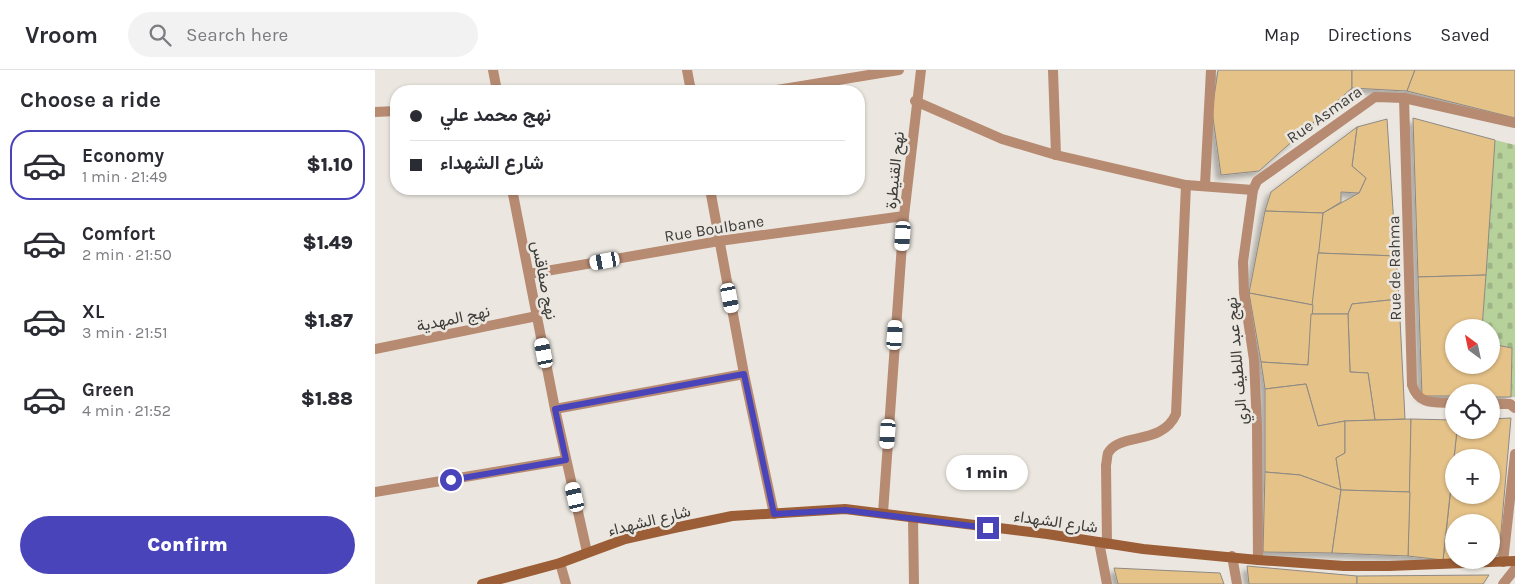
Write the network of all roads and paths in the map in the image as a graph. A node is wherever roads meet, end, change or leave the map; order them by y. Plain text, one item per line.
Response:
1 (493, 70) edge
2 (687, 70) edge
3 (899, 70) edge
4 (921, 70) edge
5 (1053, 70) edge
6 (1211, 70) edge
7 (496, 85) edge
8 (690, 85) edge
9 (808, 85) edge
10 (1404, 98) junction
11 (915, 102) junction
12 (390, 111) edge
13 (375, 112) edge
14 (1515, 123) edge
15 (1056, 155) junction
16 (1186, 185) junction
17 (1205, 185) junction
18 (1253, 190) junction
19 (514, 195) edge
20 (711, 195) edge
21 (904, 216) junction
22 (719, 241) junction
23 (529, 274) junction
24 (537, 316) junction
25 (375, 349) edge
26 (744, 374) junction
27 (1445, 402) edge
28 (1500, 404) edge
29 (1515, 408) edge
30 (555, 409) junction
31 (1515, 454) edge
32 (566, 460) junction
33 (375, 492) edge
34 (883, 513) junction
35 (774, 514) junction
36 (913, 518) junction
37 (1103, 543) junction
38 (587, 552) junction
39 (1232, 556) junction
40 (1259, 560) junction
41 (1515, 561) edge
42 (1503, 562) junction
43 (560, 563) junction
44 (1515, 569) edge
45 (482, 584) edge
46 (565, 584) edge
47 (914, 584) edge
48 (1107, 584) edge
49 (1237, 584) edge
50 (1503, 584) edge

1 - 7 street
2 - 8 street
3 - 9 street
4 - 11 street, نهح القنيطرة
5 - 15 street
6 - 17 street
10 - 14 street, Rue Asmara
10 - 18 street, Rue Asmara
10 - 27 street, Rue de Rahma
11 - 15 street
11 - 21 street, نهح القنيطرة
12 - 13 street
15 - 16 street
16 - 17 street
16 - 37 street
17 - 18 street
18 - 40 street, نهج عبد اللطيف الري
19 - 23 street, نهج صفاقس
20 - 22 street
21 - 22 street, Rue Boulbane
21 - 34 street, نهح القنيطرة
22 - 23 street, Rue Boulbane
22 - 26 street
23 - 24 street, نهج صفاقس
24 - 25 street, نهج المهدية
24 - 30 street, نهج صفاقس
26 - 30 street
26 - 35 street
28 - 29 street
30 - 32 street, نهج صفاقس
31 - 42 street
32 - 33 street
32 - 38 street, نهج صفاقس
34 - 35 main road, شارع الشهداء
34 - 36 main road, شارع الشهداء
35 - 38 main road, شارع الشهداء
36 - 37 main road, شارع الشهداء
36 - 47 street
37 - 39 main road, شارع الشهداء
37 - 48 street
38 - 43 main road, شارع الشهداء
39 - 40 main road, شارع الشهداء
39 - 49 street
40 - 42 main road, شارع الشهداء
41 - 42 main road, شارع الشهداء
43 - 45 main road, شارع الشهداء
43 - 46 street
44 - 50 street

